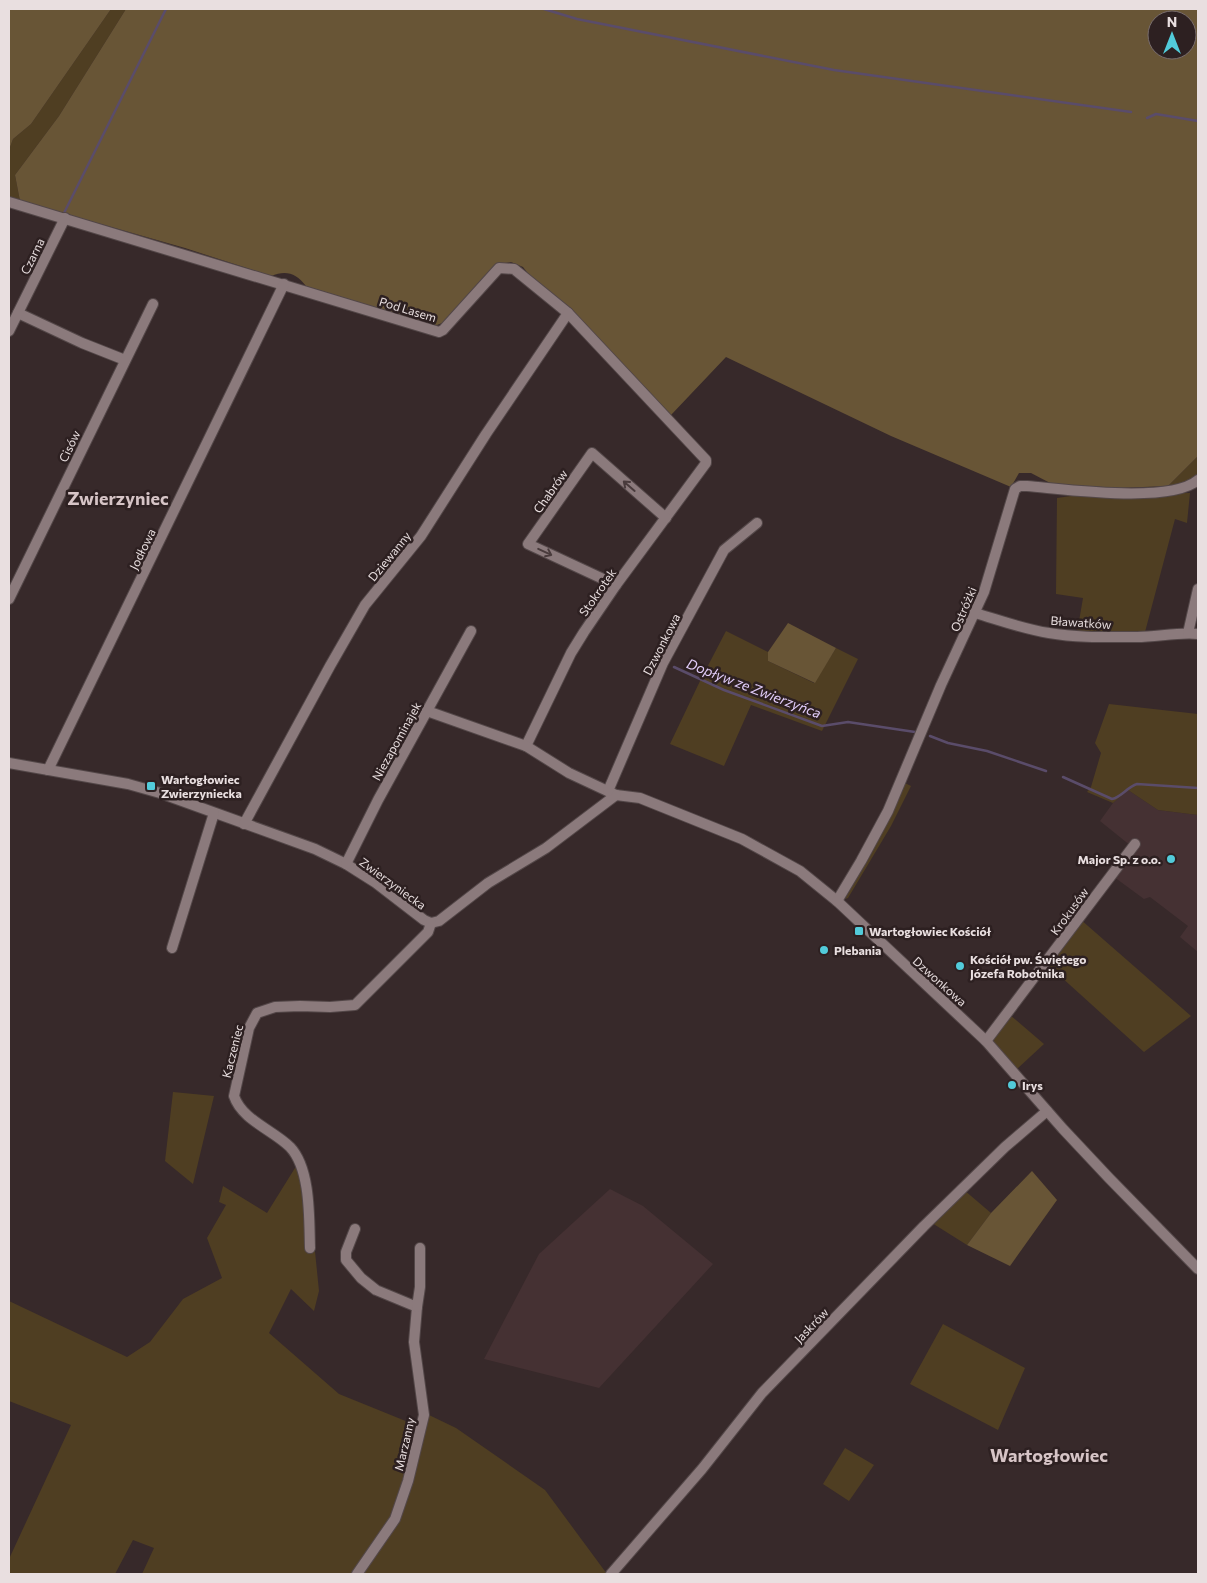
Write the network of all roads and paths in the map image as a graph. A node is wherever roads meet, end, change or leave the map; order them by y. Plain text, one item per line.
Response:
1 (9, 202) edge
2 (65, 218) junction
3 (284, 284) junction
4 (153, 304) dead end
5 (18, 313) junction
6 (568, 313) junction
7 (9, 331) edge
8 (125, 360) junction
9 (706, 463) joint
10 (1198, 480) edge
11 (666, 518) junction
12 (757, 523) dead end
13 (616, 586) junction
14 (1198, 589) edge
15 (9, 599) edge
16 (975, 613) junction
17 (471, 631) dead end
18 (1193, 634) edge
19 (427, 711) junction
20 (526, 746) junction
21 (9, 764) edge
22 (48, 770) junction
23 (612, 793) junction
24 (214, 813) junction
25 (244, 824) junction
26 (1135, 844) dead end
27 (346, 864) junction
28 (837, 900) junction
29 (431, 923) junction
30 (172, 948) dead end
31 (986, 1041) junction
32 (1046, 1110) junction
33 (355, 1229) dead end
34 (310, 1248) dead end
35 (420, 1248) dead end
36 (1198, 1269) edge
37 (417, 1307) junction
38 (357, 1574) edge
39 (611, 1574) edge

1 - 2 street, Pod Lasem
2 - 3 street, Pod Lasem
2 - 5 street, Czarna
3 - 6 street, Pod Lasem
3 - 22 street, Jodłowa
4 - 8 street, Cisów
5 - 7 street, Czarna
5 - 8 street
6 - 9 street, Pod Lasem
6 - 25 street, Dziewanny
8 - 15 street, Cisów
9 - 11 street, Stokrotek
10 - 16 street, Ostróżki
11 - 13 street, Stokrotek
11 -> 13 street, Chabrów
12 - 23 street, Dzwonkowa
13 - 20 street, Stokrotek
14 - 18 street, Bławatków
16 - 18 street, Bławatków
16 - 28 street, Ostróżki
17 - 19 street, Niezapominajek
19 - 20 street, Dzwonkowa
19 - 27 street, Niezapominajek
20 - 23 street, Dzwonkowa
21 - 22 street, Zwierzyniecka
22 - 24 street, Zwierzyniecka
23 - 28 street, Dzwonkowa
23 - 29 street, Zwierzyniecka
24 - 25 street, Zwierzyniecka
24 - 30 street
25 - 27 street, Zwierzyniecka
26 - 31 street, Krokusów
27 - 29 street, Zwierzyniecka
28 - 31 street, Dzwonkowa
29 - 34 street, Kaczeniec
31 - 32 street, Dzwonkowa
32 - 36 street, Dzwonkowa
32 - 39 street, Jaskrów
33 - 37 street
35 - 37 street, Marzanny
37 - 38 street, Marzanny

